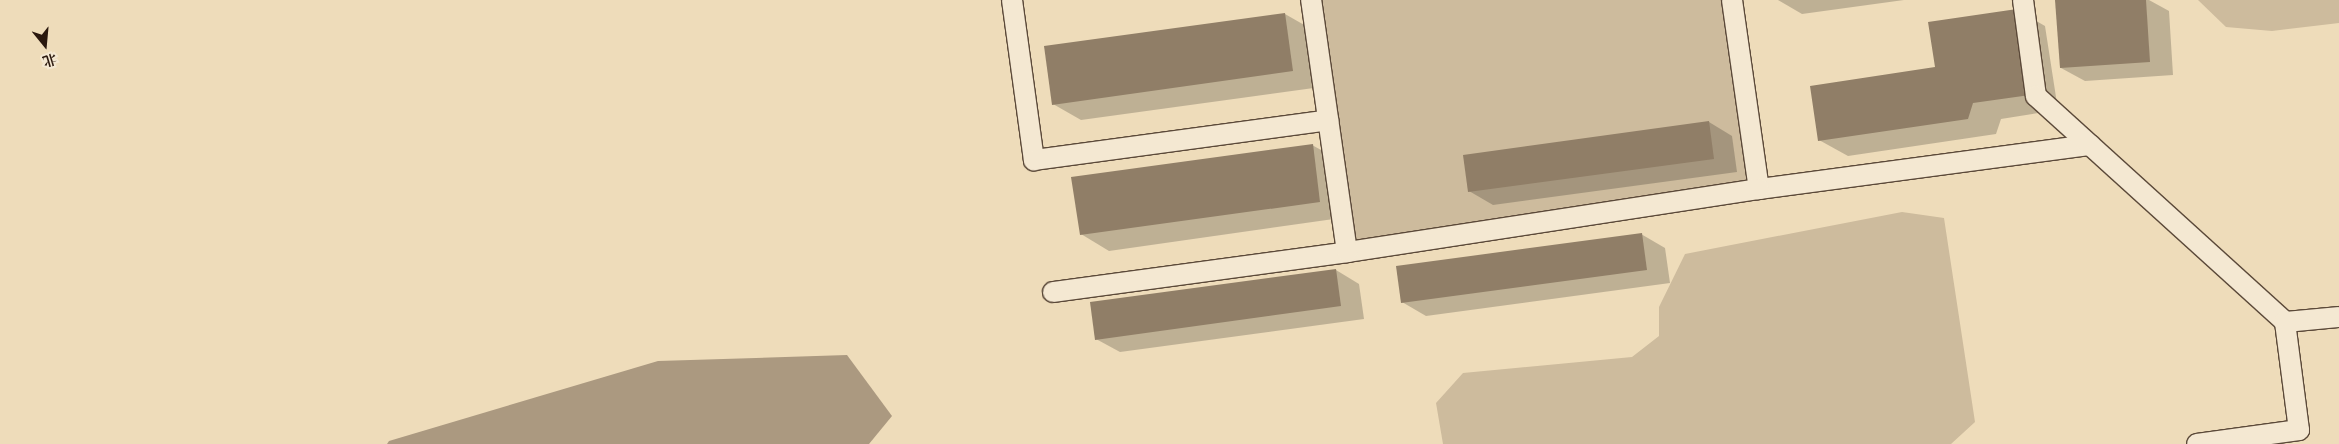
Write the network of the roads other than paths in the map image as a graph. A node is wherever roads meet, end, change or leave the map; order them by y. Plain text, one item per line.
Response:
1 (1012, 0) edge
2 (1311, 0) edge
3 (1732, 0) edge
4 (2023, 0) edge
5 (1328, 120) junction
6 (2090, 145) junction
7 (1759, 190) junction
8 (1348, 252) junction
9 (1053, 292) dead end
10 (2339, 317) edge
11 (2285, 322) junction
12 (2197, 444) edge

1 - 5 lane
2 - 5 lane
3 - 7 lane
4 - 6 lane
5 - 8 lane
6 - 7 lane
6 - 11 lane
7 - 8 lane
8 - 9 lane
10 - 11 lane
11 - 12 lane

